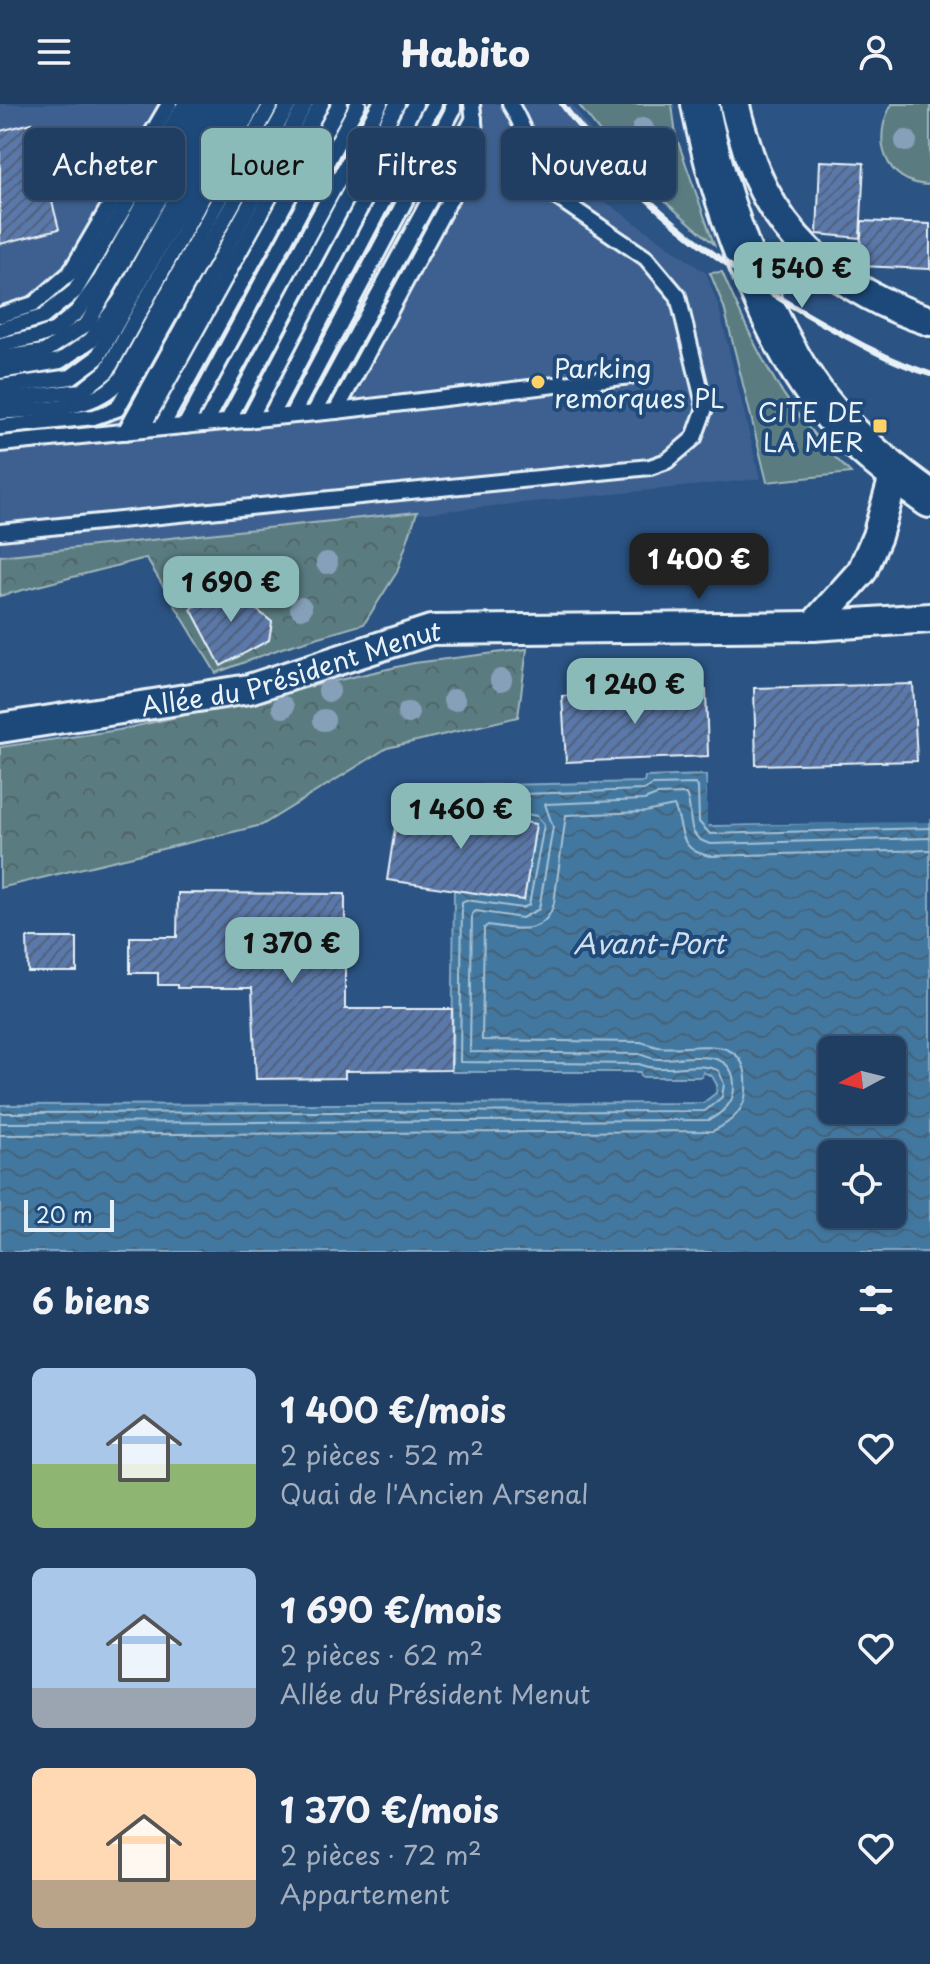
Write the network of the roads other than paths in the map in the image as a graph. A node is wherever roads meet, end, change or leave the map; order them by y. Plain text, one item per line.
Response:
1 (169, 104) edge
2 (185, 104) edge
3 (199, 104) edge
4 (214, 104) edge
5 (227, 104) edge
6 (240, 104) edge
7 (254, 104) edge
8 (271, 104) edge
9 (289, 104) edge
10 (305, 104) edge
11 (321, 104) edge
12 (340, 104) edge
13 (358, 104) edge
14 (380, 104) edge
15 (397, 104) edge
16 (415, 104) edge
17 (434, 104) edge
18 (510, 104) edge
19 (700, 104) edge
20 (735, 104) edge
21 (453, 107) edge
22 (473, 111) edge
23 (0, 315) edge
24 (930, 321) edge
25 (0, 330) edge
26 (0, 345) edge
27 (0, 358) edge
28 (0, 371) edge
29 (631, 376) dead end
30 (0, 387) edge
31 (0, 400) edge
32 (336, 411) junction
33 (0, 412) edge
34 (314, 413) junction
35 (292, 415) junction
36 (270, 417) junction
37 (249, 420) junction
38 (227, 422) junction
39 (205, 424) junction
40 (185, 426) junction
41 (0, 427) edge
42 (161, 428) junction
43 (141, 430) junction
44 (125, 432) junction
45 (0, 444) edge
46 (895, 473) junction
47 (930, 499) edge
48 (0, 532) edge
49 (930, 618) edge
50 (813, 626) junction
51 (0, 728) edge

1 - 23 lane
2 - 25 lane
3 - 26 lane
4 - 27 lane
5 - 28 lane
6 - 30 lane
7 - 31 lane
8 - 33 lane
9 - 41 lane
10 - 44 lane
11 - 43 lane
12 - 42 lane
13 - 40 lane
14 - 39 lane
15 - 38 lane
16 - 37 lane
17 - 36 lane
18 - 48 lane
19 - 46 street
20 - 24 street
21 - 35 lane
22 - 32 lane
22 - 34 lane
29 - 32 lane
32 - 34 lane
34 - 35 lane
35 - 36 lane
36 - 37 lane
37 - 38 lane
38 - 39 lane
39 - 40 lane
40 - 42 lane
42 - 43 lane
43 - 44 lane
44 - 45 lane
46 - 47 street
46 - 50 street
49 - 50 street, Allée du Président Menut
50 - 51 street, Allée du Président Menut

